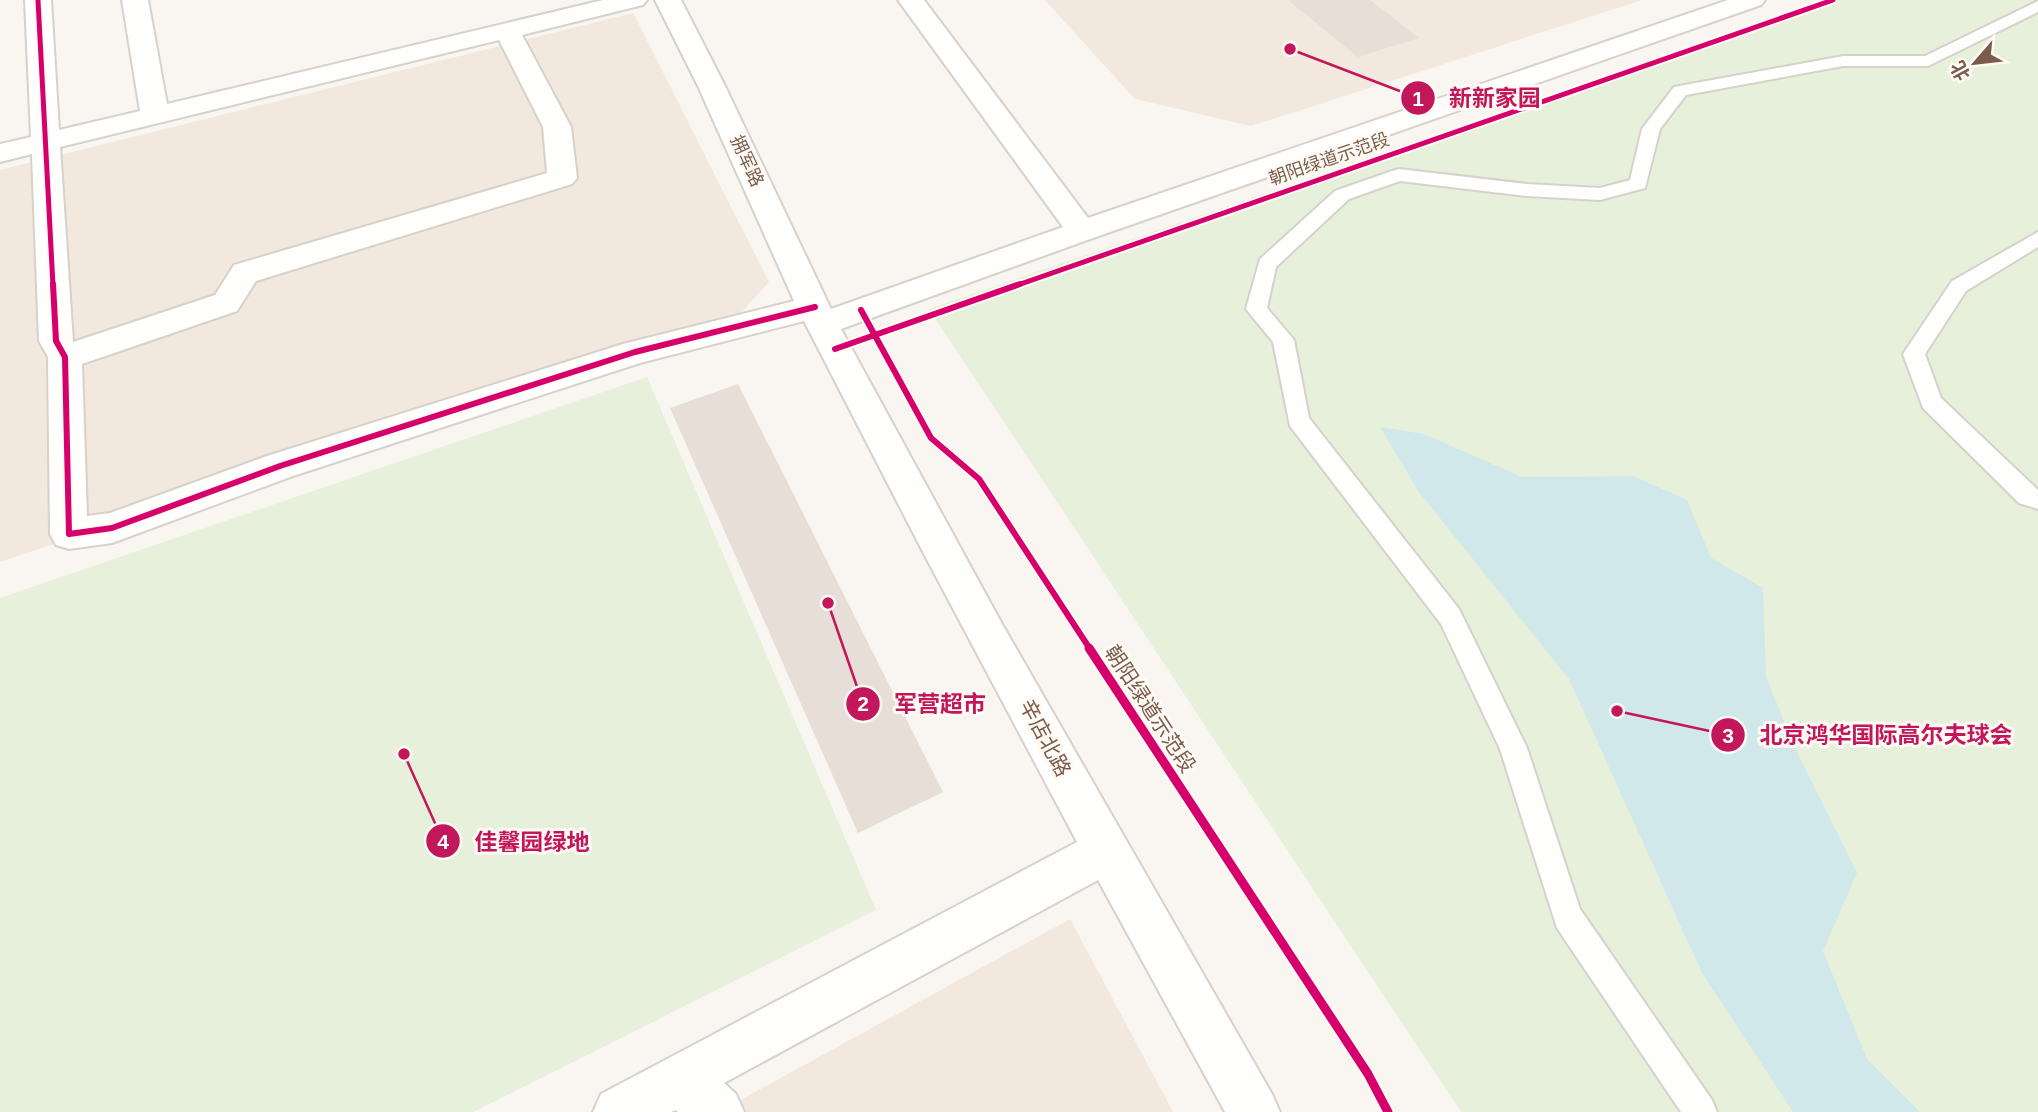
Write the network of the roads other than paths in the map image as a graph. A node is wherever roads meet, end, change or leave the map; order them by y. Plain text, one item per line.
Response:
1 (38, 0) edge
2 (135, 0) edge
3 (634, 0) edge
4 (668, 0) edge
5 (911, 0) edge
6 (1680, 0) edge
7 (1752, 0) edge
8 (2038, 6) edge
9 (1706, 16) junction
10 (508, 32) junction
11 (155, 114) junction
12 (46, 142) junction
13 (0, 153) edge
14 (1082, 231) junction
15 (2038, 238) edge
16 (818, 315) junction
17 (65, 356) junction
18 (2038, 500) edge
19 (1105, 851) junction
20 (679, 1079) junction
21 (619, 1112) edge
22 (718, 1112) edge
23 (1254, 1112) edge
24 (1700, 1112) edge

1 - 12 street
2 - 11 street
3 - 10 street
4 - 16 street, 拥军路
5 - 14 street
6 - 9 street
7 - 9 street
8 - 24 lane
9 - 14 street
10 - 11 street
10 - 17 street
11 - 12 street
12 - 13 street
12 - 17 street
14 - 16 street
15 - 18 lane
16 - 17 street
16 - 19 street, 辛店北路
19 - 20 street
19 - 23 street, 辛店北路
20 - 21 street
20 - 22 street

